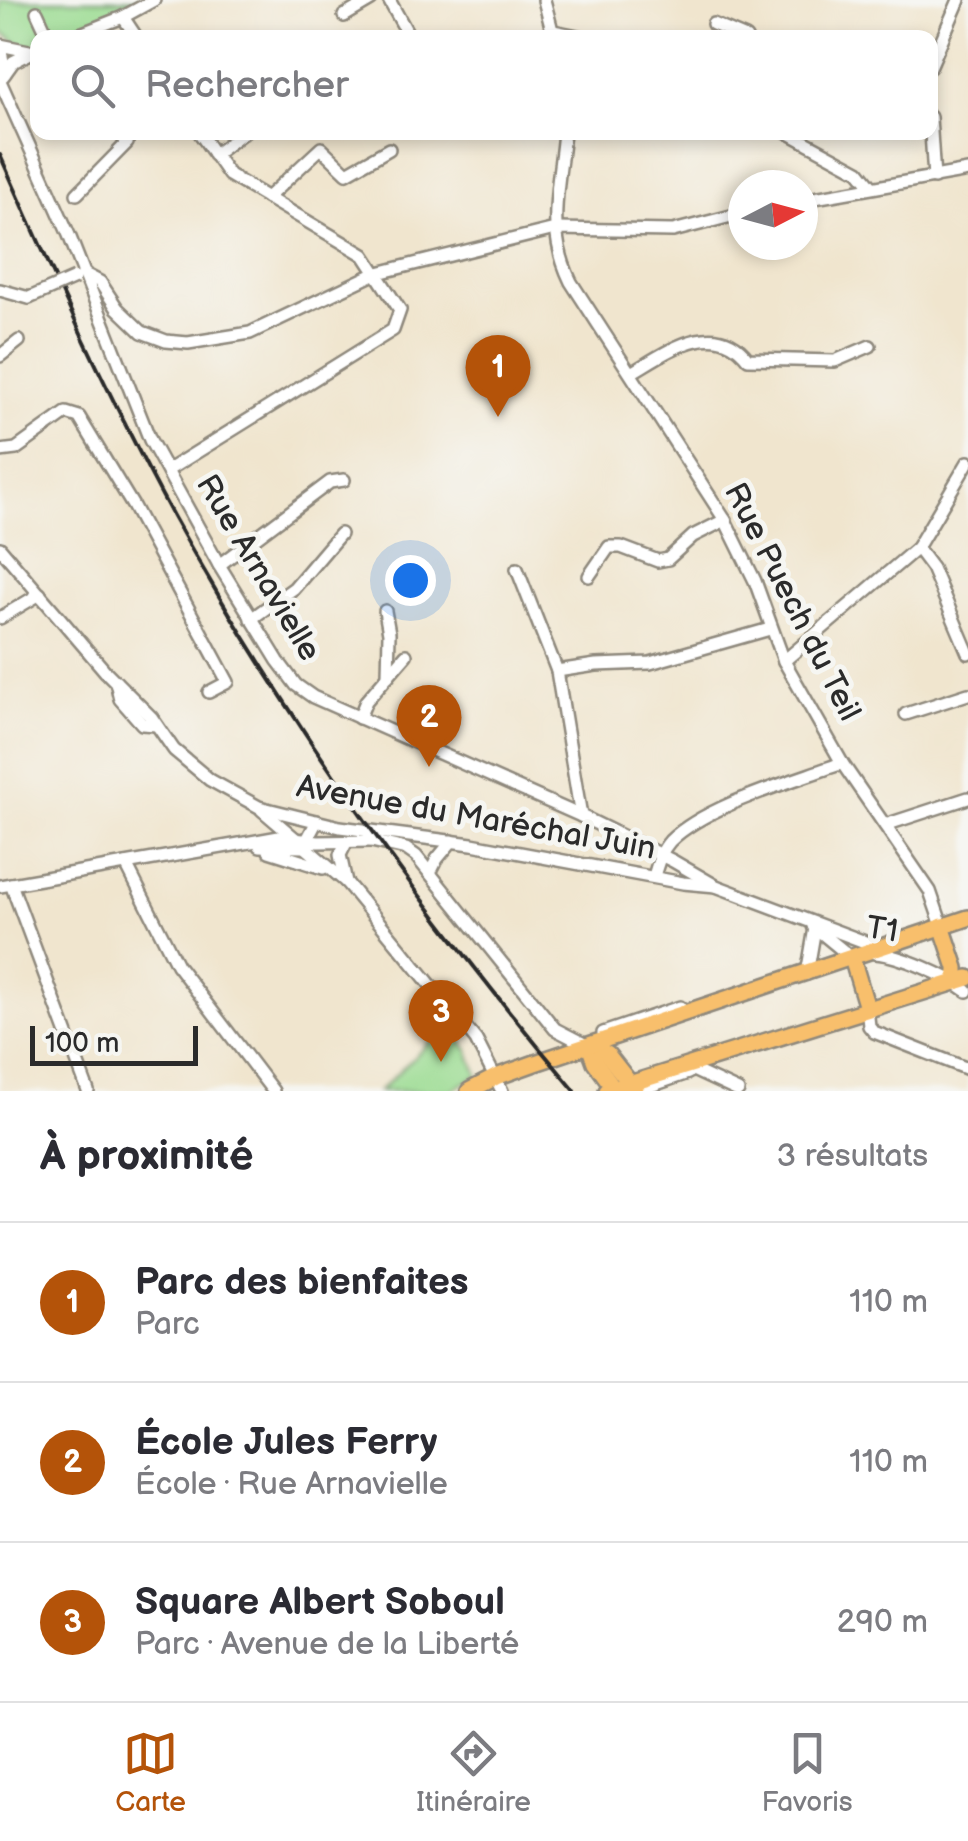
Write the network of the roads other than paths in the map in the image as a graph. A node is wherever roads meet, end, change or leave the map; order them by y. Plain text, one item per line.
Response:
1 (154, 0) edge
2 (372, 0) edge
3 (389, 0) edge
4 (544, 0) edge
5 (959, 0) edge
6 (37, 12) dead end
7 (344, 16) dead end
8 (123, 17) junction
9 (713, 24) dead end
10 (45, 30) edge
11 (90, 30) edge
12 (132, 30) edge
13 (406, 30) edge
14 (553, 30) edge
15 (727, 30) edge
16 (0, 44) edge
17 (30, 49) edge
18 (938, 49) edge
19 (30, 52) edge
20 (2, 78) edge
21 (125, 140) edge
22 (204, 140) edge
23 (234, 140) edge
24 (563, 140) edge
25 (802, 140) edge
26 (932, 140) edge
27 (389, 149) dead end
28 (214, 155) junction
29 (968, 171) edge
30 (934, 178) junction
31 (872, 187) junction
32 (77, 194) dead end
33 (818, 197) edge
34 (268, 198) junction
35 (728, 217) edge
36 (555, 229) junction
37 (378, 274) junction
38 (79, 275) junction
39 (0, 290) edge
40 (19, 341) dead end
41 (870, 346) dead end
42 (0, 356) edge
43 (631, 373) junction
44 (0, 451) edge
45 (968, 462) edge
46 (168, 470) junction
47 (344, 480) dead end
48 (725, 520) junction
49 (340, 534) dead end
50 (0, 548) edge
51 (916, 548) junction
52 (218, 565) junction
53 (517, 568) dead end
54 (589, 576) dead end
55 (40, 594) junction
56 (385, 611) dead end
57 (0, 618) edge
58 (251, 619) junction
59 (770, 629) junction
60 (968, 652) edge
61 (406, 655) dead end
62 (784, 661) junction
63 (557, 671) junction
64 (388, 676) junction
65 (208, 692) dead end
66 (968, 694) edge
67 (906, 714) dead end
68 (359, 718) junction
69 (842, 762) junction
70 (968, 798) edge
71 (259, 807) junction
72 (580, 816) junction
73 (317, 821) junction
74 (885, 825) junction
75 (452, 841) junction
76 (302, 842) junction
77 (347, 842) junction
78 (371, 842) junction
79 (246, 844) junction
80 (661, 854) junction
81 (126, 864) junction
82 (328, 870) junction
83 (430, 873) junction
84 (654, 876) junction
85 (346, 882) junction
86 (6, 885) edge
87 (716, 886) junction
88 (968, 918) edge
89 (810, 924) junction
90 (942, 926) junction
91 (875, 950) junction
92 (848, 955) junction
93 (808, 969) junction
94 (962, 986) edge
95 (868, 1012) junction
96 (581, 1048) junction
97 (694, 1068) junction
98 (968, 1069) edge
99 (669, 1076) junction
100 (498, 1082) edge
101 (623, 1090) edge
102 (88, 1091) edge
103 (273, 1091) edge
104 (470, 1091) edge
105 (682, 1091) edge
106 (738, 1091) edge

1 - 8 street
2 - 7 street
3 - 13 street
4 - 14 street
5 - 18 street
6 - 10 street
8 - 11 street
8 - 12 street
9 - 15 street
16 - 17 street
16 - 20 street, Rue Arnavielle
19 - 20 street
20 - 38 street, Rue Arnavielle
21 - 32 street
22 - 28 street
23 - 28 street
24 - 36 street, Rue Puech du Teil
25 - 31 street
26 - 30 street
27 - 34 street
28 - 34 street
29 - 30 street
30 - 31 street
31 - 33 street
34 - 37 street
35 - 36 street
36 - 37 street
36 - 43 street, Rue Puech du Teil
37 - 38 street
37 - 46 street
38 - 39 street, bridge
38 - 46 street, Rue Arnavielle
40 - 42 street
41 - 43 street
43 - 48 street, Rue Puech du Teil
44 - 65 street
45 - 51 street
46 - 52 street, Rue Arnavielle
47 - 52 street
48 - 54 street
48 - 59 street, Rue Puech du Teil
49 - 58 street
50 - 55 street, Avenue du Maréchal Juin
51 - 60 street
51 - 62 street
52 - 58 street, Rue Arnavielle
53 - 63 street
55 - 57 street
55 - 71 street, Avenue du Maréchal Juin
56 - 64 street
58 - 68 street, Rue Arnavielle
59 - 62 street, Rue Puech du Teil
59 - 63 street
61 - 64 street
62 - 69 street, Rue Puech du Teil
63 - 72 street
64 - 68 street
66 - 67 street
68 - 72 street, Rue Arnavielle
69 - 74 street, Rue Puech du Teil
69 - 80 street
70 - 74 street
71 - 73 street, Avenue du Maréchal Juin
71 - 76 street
72 - 80 street, Rue Arnavielle
73 - 75 street, Avenue du Maréchal Juin
73 - 76 street
73 - 78 street
74 - 90 street, Rue Puech du Teil
75 - 83 street
75 - 84 street, Avenue du Maréchal Juin
76 - 77 street
76 - 79 street
76 - 82 street
77 - 78 street
77 - 85 street
78 - 83 street
79 - 81 street
79 - 82 street
80 - 84 street
80 - 87 street, Rue Arnavielle
81 - 86 street
81 - 103 street
82 - 85 street
83 - 96 street
84 - 87 street, Avenue du Maréchal Juin
85 - 100 street
86 - 102 street
87 - 89 street, Avenue du Maréchal Juin
88 - 90 main road
89 - 91 street, Avenue du Maréchal Juin
89 - 92 street, Avenue du Maréchal Juin
89 - 93 street
90 - 91 main road
90 - 94 main road
91 - 92 main road
91 - 94 street, T1
92 - 93 main road
92 - 95 main road
93 - 96 main road
94 - 95 main road
95 - 97 main road
95 - 98 street
96 - 100 main road
96 - 101 main road
97 - 99 main road
97 - 106 street
99 - 101 main road
99 - 105 street
100 - 104 main road

